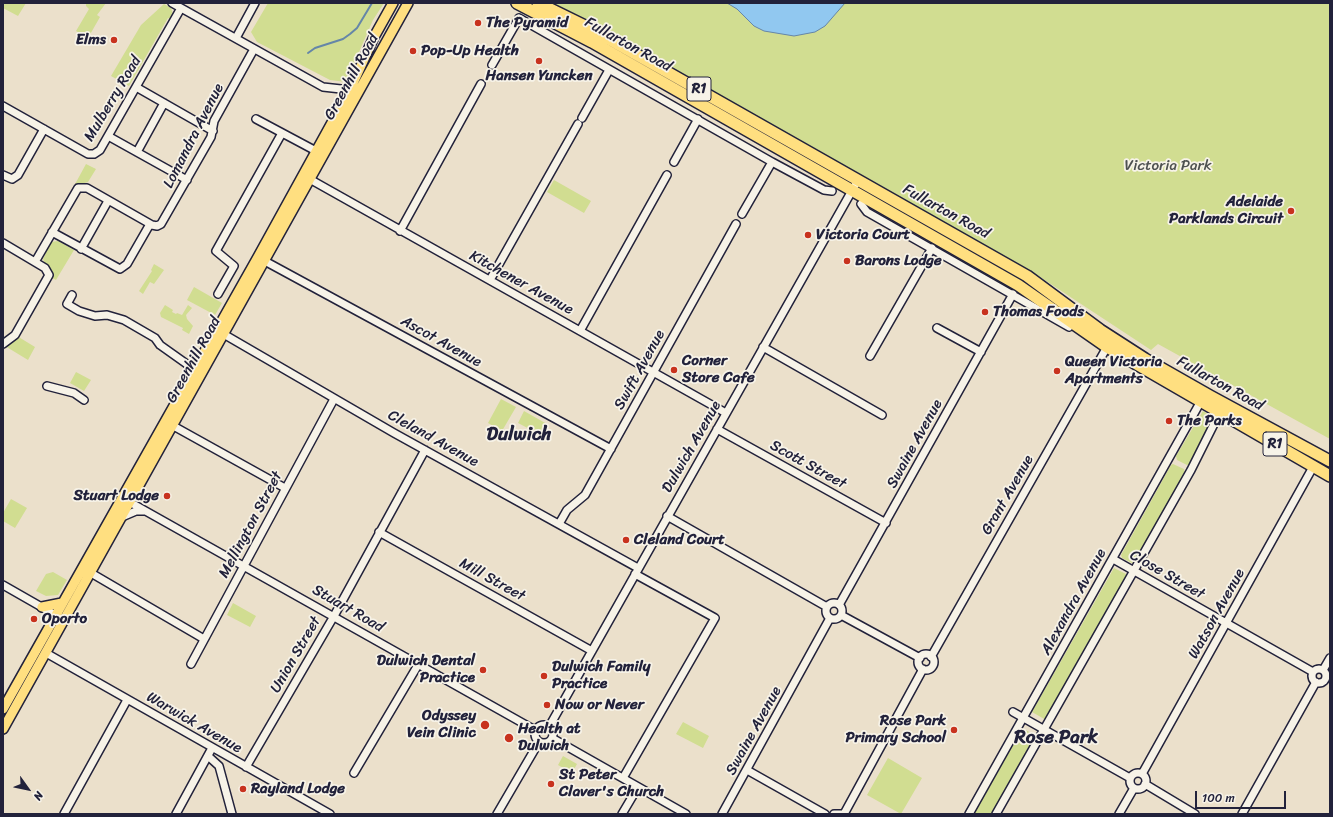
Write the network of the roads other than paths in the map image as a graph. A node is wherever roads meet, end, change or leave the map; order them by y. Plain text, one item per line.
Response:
1 (172, 3) edge
2 (255, 3) edge
3 (393, 3) edge
4 (408, 3) edge
5 (517, 3) edge
6 (538, 3) edge
7 (181, 8) junction
8 (236, 38) junction
9 (254, 49) junction
10 (492, 65) dead end
11 (609, 70) junction
12 (482, 84) dead end
13 (136, 87) junction
14 (350, 90) junction
15 (164, 103) junction
16 (3, 106) edge
17 (750, 118) junction
18 (256, 119) dead end
19 (698, 120) junction
20 (744, 128) junction
21 (44, 129) junction
22 (213, 131) junction
23 (282, 133) junction
24 (108, 136) junction
25 (737, 142) junction
26 (316, 151) junction
27 (137, 152) junction
28 (674, 162) dead end
29 (772, 162) junction
30 (3, 175) edge
31 (667, 175) dead end
32 (307, 178) junction
33 (187, 180) junction
34 (855, 185) junction
35 (832, 191) dead end
36 (108, 201) junction
37 (860, 204) dead end
38 (742, 214) dead end
39 (150, 224) junction
40 (736, 224) dead end
41 (400, 231) junction
42 (52, 232) junction
43 (3, 244) edge
44 (932, 248) junction
45 (81, 249) junction
46 (995, 258) junction
47 (262, 259) junction
48 (35, 262) junction
49 (987, 273) junction
50 (490, 280) junction
51 (218, 294) dead end
52 (1013, 294) junction
53 (72, 295) dead end
54 (1069, 327) dead end
55 (938, 328) dead end
56 (580, 331) junction
57 (221, 332) junction
58 (1110, 342) junction
59 (3, 344) edge
60 (763, 347) junction
61 (981, 352) junction
62 (870, 356) dead end
63 (198, 372) junction
64 (653, 373) junction
65 (48, 386) dead end
66 (334, 398) junction
67 (84, 400) dead end
68 (1201, 401) junction
69 (1221, 408) junction
70 (726, 413) junction
71 (882, 415) dead end
72 (169, 423) junction
73 (717, 429) junction
74 (610, 449) junction
75 (425, 450) junction
76 (1320, 455) junction
77 (1330, 460) edge
78 (1313, 467) junction
79 (1330, 476) edge
80 (285, 488) junction
81 (126, 500) junction
82 (147, 511) junction
83 (667, 516) junction
84 (122, 517) junction
85 (886, 523) junction
86 (559, 524) junction
87 (379, 532) junction
88 (1113, 559) junction
89 (244, 565) junction
90 (637, 571) junction
91 (1133, 571) junction
92 (92, 573) junction
93 (3, 585) edge
94 (62, 603) junction
95 (839, 605) junction
96 (42, 607) junction
97 (827, 607) junction
98 (56, 614) junction
99 (841, 615) junction
100 (334, 616) junction
101 (830, 618) junction
102 (65, 620) junction
103 (1227, 624) junction
104 (204, 639) junction
105 (592, 651) junction
106 (46, 653) junction
107 (931, 657) junction
108 (920, 658) junction
109 (1330, 658) edge
110 (30, 662) junction
111 (191, 664) dead end
112 (418, 665) junction
113 (924, 670) junction
114 (1323, 670) junction
115 (1313, 672) junction
116 (1328, 681) edge
117 (1316, 682) junction
118 (127, 700) junction
119 (3, 709) edge
120 (1013, 712) dead end
121 (1023, 718) junction
122 (549, 727) junction
123 (3, 729) edge
124 (1044, 729) junction
125 (535, 730) junction
126 (552, 738) junction
127 (539, 742) junction
128 (212, 748) junction
129 (208, 756) junction
130 (246, 767) junction
131 (747, 770) junction
132 (354, 773) dead end
133 (1142, 774) junction
134 (623, 778) junction
135 (1130, 778) junction
136 (1145, 784) junction
137 (638, 787) junction
138 (1134, 788) junction
139 (64, 814) edge
140 (176, 814) edge
141 (232, 814) edge
142 (330, 814) edge
143 (497, 814) edge
144 (622, 814) edge
145 (686, 814) edge
146 (722, 814) edge
147 (825, 814) edge
148 (834, 814) edge
149 (843, 814) edge
150 (968, 814) edge
151 (996, 814) edge
152 (1119, 814) edge
153 (1195, 814) edge
154 (1242, 814) edge

1 - 7 street
2 - 8 street
3 - 14 main road, Greenhill Road
4 - 32 main road, Greenhill Road
5 - 20 highway, Fullarton Road / R1
6 - 17 highway, Fullarton Road / R1
7 - 8 street
7 - 13 street, Mulberry Road
8 - 9 street
9 - 14 street
9 - 22 street, Lomandra Avenue
10 - 11 street, Fullarton Road
11 - 19 street, Fullarton Road
11 - 50 street
12 - 41 street
13 - 15 street
13 - 24 street, Mulberry Road
14 - 26 main road, Greenhill Road
15 - 22 street
15 - 27 street
16 - 21 street, Mulberry Road
17 - 20 highway
17 - 34 highway, Fullarton Road / R1
18 - 23 street
19 - 25 street, Fullarton Road
19 - 28 street
20 - 25 street
20 - 34 highway, Fullarton Road / R1
21 - 24 street, Mulberry Road
21 - 30 street
22 - 33 street, Lomandra Avenue
23 - 26 street
23 - 51 street
24 - 27 street
25 - 29 street, Fullarton Road
26 - 32 main road, Greenhill Road
27 - 33 street
29 - 35 street, Fullarton Road
29 - 38 street
31 - 56 street
32 - 41 street, Kitchener Avenue
32 - 47 main road, Greenhill Road
33 - 39 street, Lomandra Avenue
34 - 46 highway, Fullarton Road / R1
34 - 49 highway, Fullarton Road / R1
34 - 60 street, Dulwich Avenue
36 - 39 street
36 - 42 street
36 - 45 street
37 - 44 street, Fullarton Road
39 - 45 street
40 - 64 street, Swift Avenue
41 - 50 street, Kitchener Avenue
42 - 45 street
42 - 48 street
43 - 48 street
44 - 49 street, Fullarton Road
44 - 62 street
46 - 49 highway
46 - 58 highway, Fullarton Road / R1
47 - 57 main road, Greenhill Road
47 - 74 street, Ascot Avenue
48 - 59 street
49 - 52 street, Fullarton Road
49 - 58 highway, Fullarton Road / R1
50 - 56 street, Kitchener Avenue
52 - 54 street, Fullarton Road
52 - 61 street, Swaine Avenue
53 - 63 street
55 - 61 street
56 - 64 street, Kitchener Avenue
57 - 63 main road, Greenhill Road
57 - 66 street, Cleland Avenue
58 - 68 highway, Fullarton Road / R1
58 - 69 highway, Fullarton Road / R1
58 - 107 street, Grant Avenue
60 - 70 street, Dulwich Avenue
60 - 71 street
61 - 85 street, Swaine Avenue
63 - 72 main road, Greenhill Road
64 - 70 street, Kitchener Avenue
64 - 74 street, Swift Avenue
65 - 67 street
66 - 75 street, Cleland Avenue
66 - 80 street, Mellington Street
68 - 69 highway, Fullarton Road / R1
68 - 88 street, Alexandra Avenue
69 - 76 highway, Fullarton Road / R1
69 - 78 highway, Fullarton Road / R1
69 - 91 street
70 - 73 street, Dulwich Avenue
72 - 80 street
72 - 81 main road, Greenhill Road
73 - 83 street, Dulwich Avenue
73 - 85 street, Scott Street
74 - 86 street, Swift Avenue
75 - 86 street, Cleland Avenue
75 - 87 street, Union Street
76 - 77 highway, Fullarton Road / R1
76 - 78 highway
78 - 79 highway, Fullarton Road / R1
78 - 103 street, Watson Avenue
80 - 89 street, Mellington Street
81 - 82 street, Stuart Road
81 - 84 main road, Greenhill Road
81 - 94 main road, Greenhill Road
82 - 84 street
82 - 89 street, Stuart Road
83 - 90 street, Dulwich Avenue
83 - 97 street
84 - 92 main road, Greenhill Road
85 - 95 street, Swaine Avenue
86 - 90 street, Cleland Avenue
87 - 100 street, Union Street
87 - 105 street, Mill Street
88 - 91 street, Close Street
88 - 121 street, Alexandra Avenue
89 - 100 street, Stuart Road
89 - 104 street, Mellington Street
90 - 105 street, Dulwich Avenue
90 - 134 street, Cleland Avenue
91 - 103 street, Close Street
91 - 124 street
92 - 102 main road, Greenhill Road
92 - 104 street
93 - 96 street
94 - 96 main road
94 - 98 main road, Greenhill Road
95 - 97 street
95 - 99 street
96 - 98 street
97 - 101 street
98 - 102 street
98 - 110 main road, Greenhill Road
99 - 101 street
99 - 108 street
100 - 112 street, Stuart Road
100 - 130 street, Union Street
101 - 131 street, Swaine Avenue
102 - 106 main road, Greenhill Road
103 - 115 street, Close Street
103 - 133 street, Watson Avenue
104 - 111 street, Mellington Street
105 - 122 street, Dulwich Avenue
106 - 110 main road
106 - 118 street, Warwick Avenue
106 - 123 main road, Greenhill Road
107 - 108 street
107 - 113 street
108 - 113 street
109 - 114 street
110 - 119 main road, Greenhill Road
112 - 125 street, Stuart Road
112 - 132 street
113 - 149 street
114 - 115 street
114 - 116 street
115 - 117 street
116 - 117 street
117 - 154 street
118 - 128 street, Warwick Avenue
118 - 139 street
120 - 121 street
121 - 124 street
121 - 150 street, Alexandra Avenue
122 - 125 street
122 - 126 street
124 - 135 street
124 - 151 street
125 - 127 street
126 - 127 street
126 - 134 street
127 - 143 street
128 - 129 street
128 - 130 street, Warwick Avenue
129 - 140 street
129 - 141 street
130 - 142 street, Warwick Avenue
131 - 146 street, Swaine Avenue
131 - 147 street
133 - 135 street
133 - 136 street
134 - 137 street
135 - 138 street
136 - 138 street
136 - 153 street
137 - 144 street
137 - 145 street
138 - 152 street
148 - 149 street

